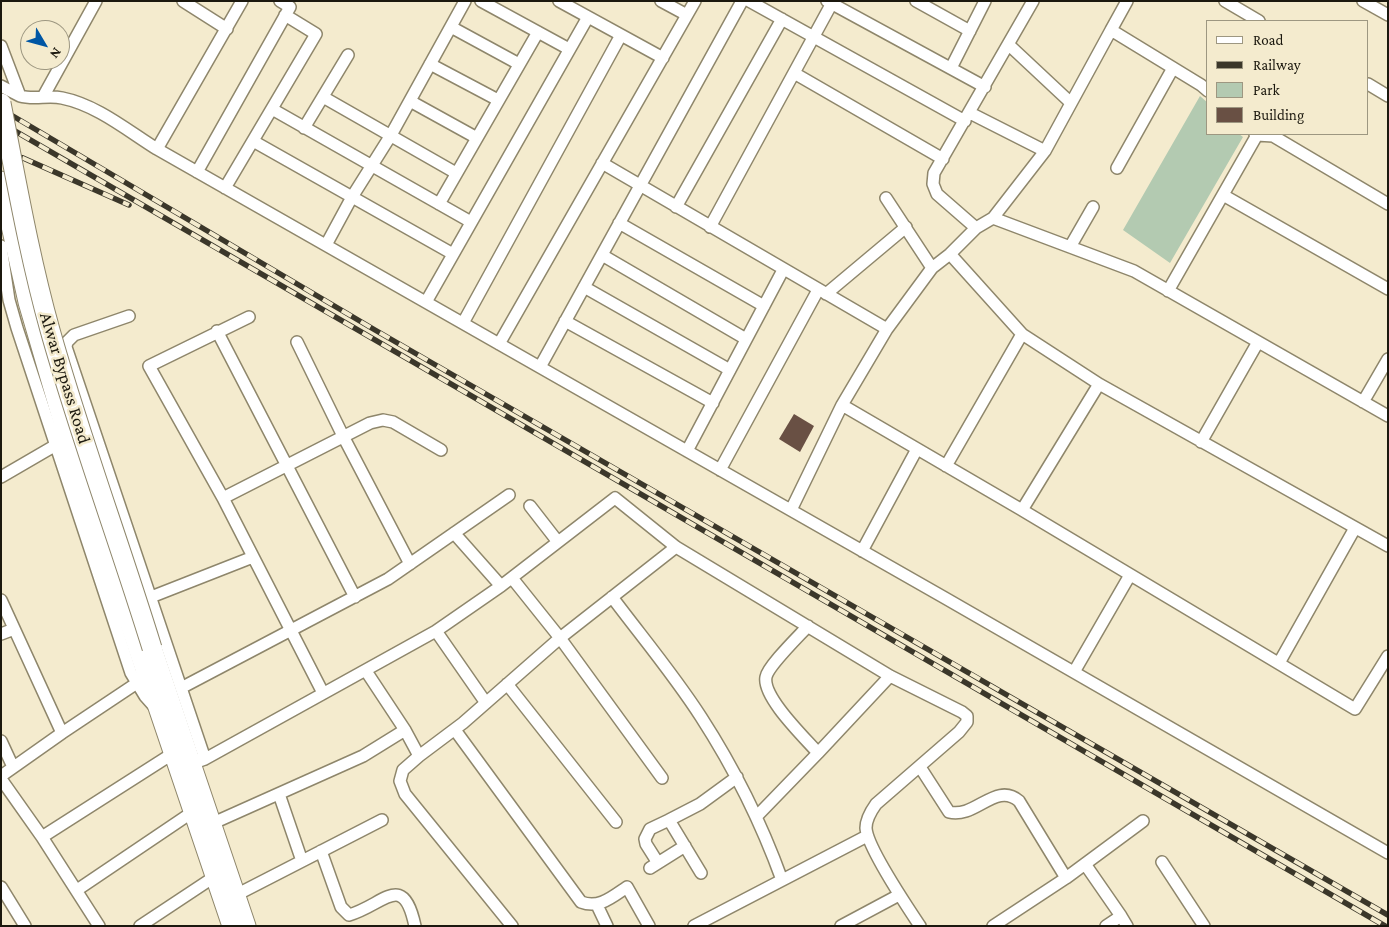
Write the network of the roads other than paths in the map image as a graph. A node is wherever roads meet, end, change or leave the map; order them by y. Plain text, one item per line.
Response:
1 (96, 1) edge
2 (183, 1) edge
3 (242, 1) edge
4 (280, 1) edge
5 (465, 1) edge
6 (481, 1) edge
7 (559, 1) edge
8 (661, 1) edge
9 (695, 1) edge
10 (742, 1) edge
11 (750, 1) edge
12 (916, 1) edge
13 (986, 1) edge
14 (1033, 1) edge
15 (1127, 1) edge
16 (1225, 1) edge
17 (1363, 1) edge
18 (830, 2) edge
19 (1243, 6) edge
20 (285, 15) junction
21 (687, 15) junction
22 (1388, 15) edge
23 (588, 17) junction
24 (782, 19) junction
25 (1258, 20) edge
26 (450, 27) junction
27 (227, 29) junction
28 (1111, 30) junction
29 (970, 31) junction
30 (538, 32) junction
31 (621, 35) junction
32 (813, 38) junction
33 (1008, 45) junction
34 (1, 46) edge
35 (569, 49) junction
36 (348, 55) dead end
37 (663, 58) junction
38 (430, 64) junction
39 (519, 64) junction
40 (951, 68) junction
41 (1173, 68) junction
42 (794, 73) junction
43 (1369, 85) edge
44 (1, 86) edge
45 (985, 87) junction
46 (1206, 90) edge
47 (20, 96) junction
48 (1388, 96) edge
49 (42, 97) junction
50 (323, 97) junction
51 (498, 100) junction
52 (410, 101) junction
53 (1, 103) edge
54 (1071, 103) junction
55 (272, 110) junction
56 (967, 117) junction
57 (304, 128) junction
58 (391, 135) junction
59 (1256, 135) edge
60 (477, 138) junction
61 (253, 141) junction
62 (157, 149) junction
63 (1045, 151) junction
64 (943, 159) junction
65 (602, 163) junction
66 (371, 166) junction
67 (1117, 168) dead end
68 (197, 172) junction
69 (456, 173) junction
70 (1, 181) edge
71 (640, 186) junction
72 (225, 188) junction
73 (1223, 194) junction
74 (352, 198) junction
75 (886, 198) dead end
76 (439, 204) junction
77 (1388, 204) edge
78 (676, 207) junction
79 (1093, 207) dead end
80 (993, 218) junction
81 (471, 222) junction
82 (619, 223) junction
83 (710, 227) junction
84 (906, 227) junction
85 (976, 228) junction
86 (326, 245) junction
87 (1, 246) edge
88 (1070, 247) junction
89 (453, 254) junction
90 (950, 254) junction
91 (602, 255) junction
92 (932, 268) junction
93 (783, 270) junction
94 (3, 275) edge
95 (584, 288) junction
96 (1388, 289) edge
97 (1168, 290) junction
98 (822, 292) junction
99 (426, 302) junction
100 (764, 306) junction
101 (129, 316) dead end
102 (249, 317) dead end
103 (565, 321) junction
104 (463, 323) junction
105 (887, 329) junction
106 (217, 331) junction
107 (1022, 334) junction
108 (746, 339) junction
109 (297, 342) dead end
110 (1258, 342) junction
111 (499, 344) junction
112 (1388, 359) edge
113 (540, 367) junction
114 (730, 370) junction
115 (1099, 384) junction
116 (1362, 402) junction
117 (713, 403) junction
118 (842, 405) junction
119 (1388, 416) edge
120 (343, 436) junction
121 (1201, 442) junction
122 (56, 445) junction
123 (917, 449) junction
124 (441, 450) dead end
125 (687, 451) junction
126 (286, 465) junction
127 (946, 466) junction
128 (720, 470) junction
129 (1, 476) edge
130 (509, 495) dead end
131 (223, 498) junction
132 (530, 506) dead end
133 (791, 510) junction
134 (1022, 510) junction
135 (1354, 528) junction
136 (454, 533) junction
137 (558, 542) junction
138 (1388, 546) edge
139 (676, 547) junction
140 (862, 551) junction
141 (253, 557) junction
142 (410, 564) junction
143 (1130, 575) junction
144 (512, 578) junction
145 (502, 586) junction
146 (151, 597) junction
147 (355, 597) junction
148 (612, 597) junction
149 (1, 600) edge
150 (808, 626) junction
151 (14, 628) junction
152 (290, 630) junction
153 (436, 631) junction
154 (1, 634) edge
155 (560, 638) junction
156 (145, 648) junction
157 (1388, 656) edge
158 (1279, 664) junction
159 (366, 670) junction
160 (1074, 672) junction
161 (890, 676) junction
162 (137, 683) junction
163 (508, 684) junction
164 (182, 688) junction
165 (323, 693) junction
166 (486, 703) junction
167 (158, 710) junction
168 (405, 730) junction
169 (455, 730) junction
170 (62, 733) junction
171 (1, 741) edge
172 (172, 754) junction
173 (818, 754) junction
174 (419, 756) junction
175 (198, 762) junction
176 (13, 766) junction
177 (920, 767) junction
178 (1, 777) edge
179 (737, 777) junction
180 (662, 778) dead end
181 (279, 794) junction
182 (198, 808) junction
183 (756, 817) junction
184 (382, 820) dead end
185 (669, 820) junction
186 (1143, 821) dead end
187 (616, 822) dead end
188 (211, 824) junction
189 (867, 836) junction
190 (42, 837) junction
191 (685, 846) junction
192 (322, 851) junction
193 (1388, 853) edge
194 (302, 861) junction
195 (1162, 862) dead end
196 (1085, 864) junction
197 (700, 873) dead end
198 (214, 877) junction
199 (1066, 878) junction
200 (782, 880) junction
201 (1, 887) edge
202 (77, 890) junction
203 (236, 894) junction
204 (899, 895) junction
205 (597, 905) junction
206 (1124, 921) edge
207 (25, 926) edge
208 (99, 926) edge
209 (140, 926) edge
210 (232, 926) edge
211 (246, 926) edge
212 (415, 926) edge
213 (512, 926) edge
214 (607, 926) edge
215 (649, 926) edge
216 (694, 926) edge
217 (841, 926) edge
218 (920, 926) edge
219 (993, 926) edge
220 (1106, 926) edge
221 (1204, 926) edge

1 - 49 street
2 - 27 street
3 - 27 street
4 - 20 street
5 - 26 street
6 - 30 street
7 - 23 street
8 - 21 street
9 - 21 street
10 - 71 street
11 - 24 street
12 - 29 street
13 - 29 street
14 - 33 street
15 - 28 street
16 - 19 street
17 - 22 street
18 - 32 street
18 - 40 street
19 - 25 street
20 - 55 street
20 - 68 street
21 - 37 street
23 - 31 street
23 - 35 street
24 - 32 street
24 - 78 street
26 - 38 street
26 - 39 street
27 - 62 street
28 - 41 street
28 - 54 street
29 - 40 street
30 - 35 street
30 - 39 street
31 - 37 street
31 - 104 street
32 - 42 street
32 - 56 street
33 - 45 street
33 - 54 street
34 - 47 street
35 - 81 street
36 - 50 street
37 - 65 street
38 - 51 street
38 - 52 street
39 - 51 street
40 - 45 street
41 - 46 street
41 - 67 street
42 - 64 street
42 - 83 street
43 - 48 street
44 - 47 street
45 - 56 street
47 - 49 street
49 - 62 street
50 - 57 street
50 - 58 street
51 - 60 street
52 - 58 street
52 - 60 street
53 - 156 main road, Alwar Bypass Road, bridge
54 - 63 street
55 - 57 street
55 - 61 street
56 - 63 street
56 - 64 street
57 - 66 street
58 - 66 street
58 - 69 street
59 - 73 street
59 - 77 street
60 - 69 street
61 - 72 street
61 - 74 street
62 - 68 street
63 - 80 street
64 - 85 street
65 - 71 street
65 - 111 street
66 - 74 street
66 - 76 street
68 - 72 street
69 - 76 street
70 - 156 main road
71 - 78 street
71 - 82 street
72 - 86 street
73 - 96 street
73 - 97 street
74 - 86 street
74 - 89 street
75 - 84 street
76 - 81 street
78 - 83 street
79 - 88 street
80 - 85 street
80 - 88 street
81 - 89 street
82 - 91 street
82 - 100 street
83 - 93 street
84 - 92 street
84 - 98 street
85 - 90 street
86 - 99 street
87 - 94 street
88 - 97 street
89 - 99 street
90 - 92 street
90 - 107 street
91 - 95 street
91 - 108 street
92 - 105 street
93 - 98 street
93 - 100 street
94 - 122 street
95 - 103 street
95 - 114 street
97 - 110 street
98 - 105 street
98 - 128 street
99 - 104 street
100 - 108 street
101 - 146 street
102 - 106 street
103 - 113 street
103 - 117 street
104 - 111 street
105 - 118 street
106 - 126 street
106 - 131 street
107 - 115 street
107 - 127 street
108 - 114 street
109 - 120 street
110 - 116 street
110 - 121 street
111 - 113 street
112 - 116 street
113 - 125 street
114 - 117 street
115 - 121 street
115 - 134 street
116 - 119 street
117 - 125 street
118 - 123 street
118 - 133 street
120 - 124 street
120 - 126 street
120 - 142 street
121 - 135 street
122 - 129 street
122 - 162 street
123 - 127 street
123 - 140 street
125 - 128 street
126 - 131 street
126 - 147 street
127 - 134 street
128 - 133 street
130 - 136 street
131 - 141 street
132 - 137 street
133 - 140 street
134 - 143 street
135 - 138 street
135 - 158 street
136 - 142 street
136 - 145 street
137 - 139 street
137 - 144 street
139 - 148 street
139 - 150 street
140 - 160 street
141 - 146 street
141 - 152 street
142 - 147 street
143 - 158 street
143 - 160 street
144 - 145 street
144 - 155 street
145 - 153 street
146 - 164 street
147 - 152 street
148 - 155 street
148 - 179 street
149 - 151 street
150 - 161 street
150 - 173 street
151 - 154 street
151 - 170 street
152 - 164 street
152 - 165 street
153 - 159 street
153 - 166 street
155 - 163 street
155 - 180 street
156 - 167 main road
156 - 175 main road
157 - 158 street
159 - 165 street
159 - 168 street
160 - 193 street
161 - 173 street
161 - 177 street
162 - 167 street
162 - 170 street
163 - 166 street
163 - 187 street
164 - 175 street
165 - 175 street
166 - 169 street
167 - 172 main road
168 - 174 street
168 - 181 street
169 - 174 street
169 - 205 street
170 - 176 street
171 - 176 street
172 - 182 main road
172 - 190 street
173 - 183 street
174 - 213 street
175 - 182 main road
176 - 178 street
177 - 189 street
177 - 199 street
178 - 190 street
179 - 183 street
179 - 185 street
181 - 188 street
181 - 194 street
182 - 188 main road
182 - 198 main road
182 - 202 street
183 - 200 street
184 - 192 street
185 - 191 street
185 - 191 street
186 - 196 street
188 - 203 main road
189 - 200 street
189 - 204 street
190 - 202 street
191 - 197 street
192 - 194 street
192 - 212 street
194 - 203 street
195 - 221 street
196 - 199 street
196 - 206 street
198 - 209 street
198 - 210 main road
199 - 219 street
200 - 216 street
201 - 207 street
202 - 208 street
203 - 211 main road
204 - 217 street
204 - 218 street
205 - 214 street
205 - 215 street
206 - 220 street

